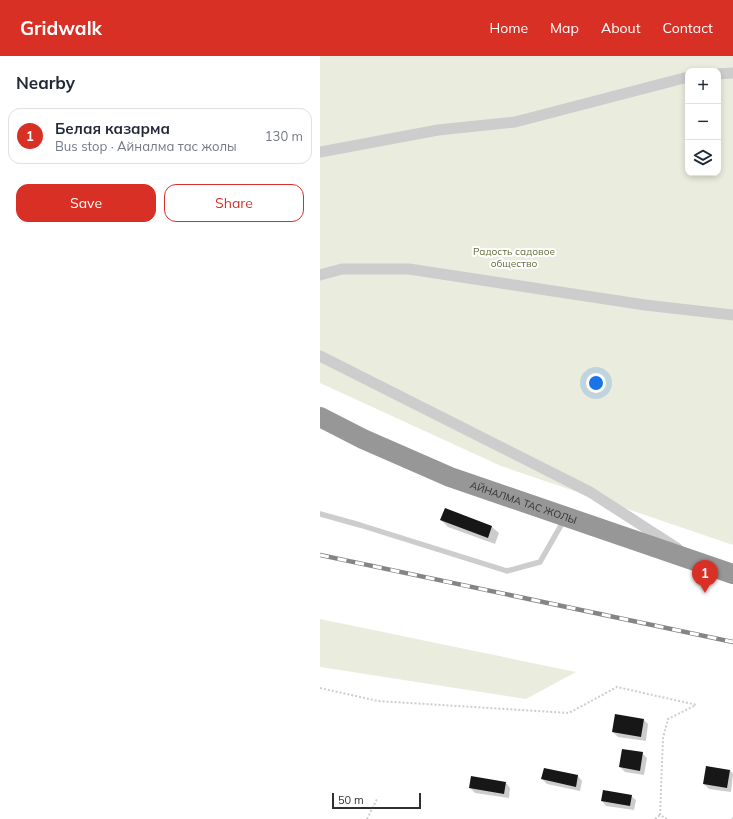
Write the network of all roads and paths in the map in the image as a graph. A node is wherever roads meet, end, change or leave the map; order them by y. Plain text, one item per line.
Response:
1 (733, 73) edge
2 (721, 74) edge
3 (685, 78) edge
4 (320, 152) edge
5 (320, 275) edge
6 (733, 315) edge
7 (320, 356) edge
8 (320, 417) edge
9 (320, 514) edge
10 (566, 516) junction
11 (704, 565) junction
12 (733, 574) edge
13 (320, 688) edge
14 (377, 799) dead end
15 (660, 815) junction
16 (367, 819) edge
17 (655, 819) edge
18 (667, 819) edge

1 - 2 street
3 - 4 street
5 - 6 street
7 - 11 street
8 - 10 highway, АЙНАЛМА ТАС ЖОЛЫ
9 - 10 lane
10 - 11 highway, АЙНАЛМА ТАС ЖОЛЫ
11 - 12 highway, АЙНАЛМА ТАС ЖОЛЫ
13 - 15 path
14 - 16 path
15 - 17 path
15 - 18 path

